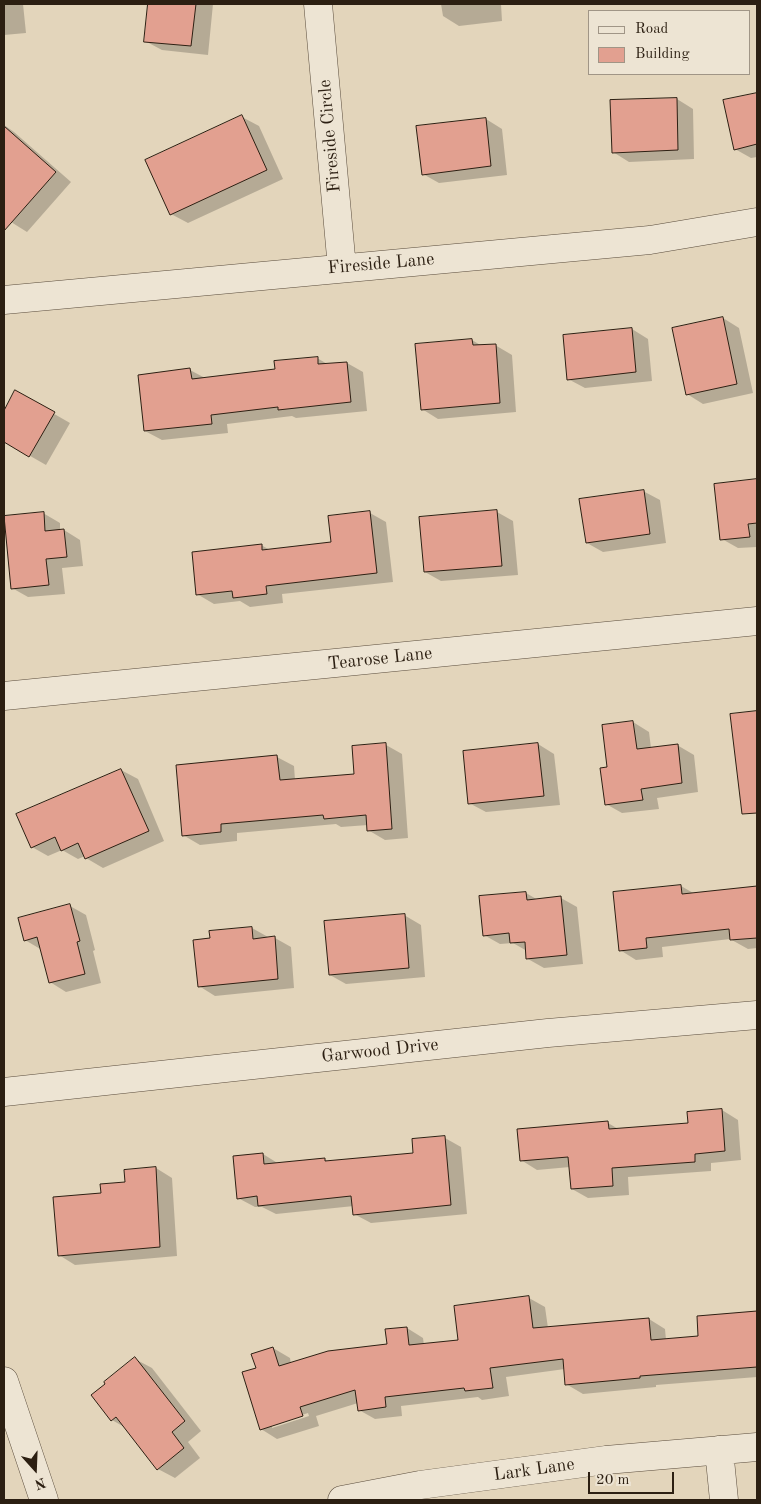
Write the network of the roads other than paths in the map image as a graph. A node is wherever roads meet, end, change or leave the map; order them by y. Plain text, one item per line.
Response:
1 (318, 4) edge
2 (757, 222) edge
3 (342, 268) junction
4 (4, 300) edge
5 (757, 622) edge
6 (4, 696) edge
7 (757, 1015) edge
8 (4, 1092) edge
9 (4, 1381) edge
10 (757, 1447) edge
11 (719, 1450) junction
12 (44, 1500) edge
13 (342, 1500) edge
14 (724, 1500) edge

1 - 3 street, Fireside Circle
2 - 3 street, Fireside Lane
3 - 4 street, Fireside Lane
5 - 6 street, Tearose Lane
7 - 8 street, Garwood Drive
9 - 12 street
10 - 11 street, Lark Lane
11 - 13 street, Lark Lane
11 - 14 street

